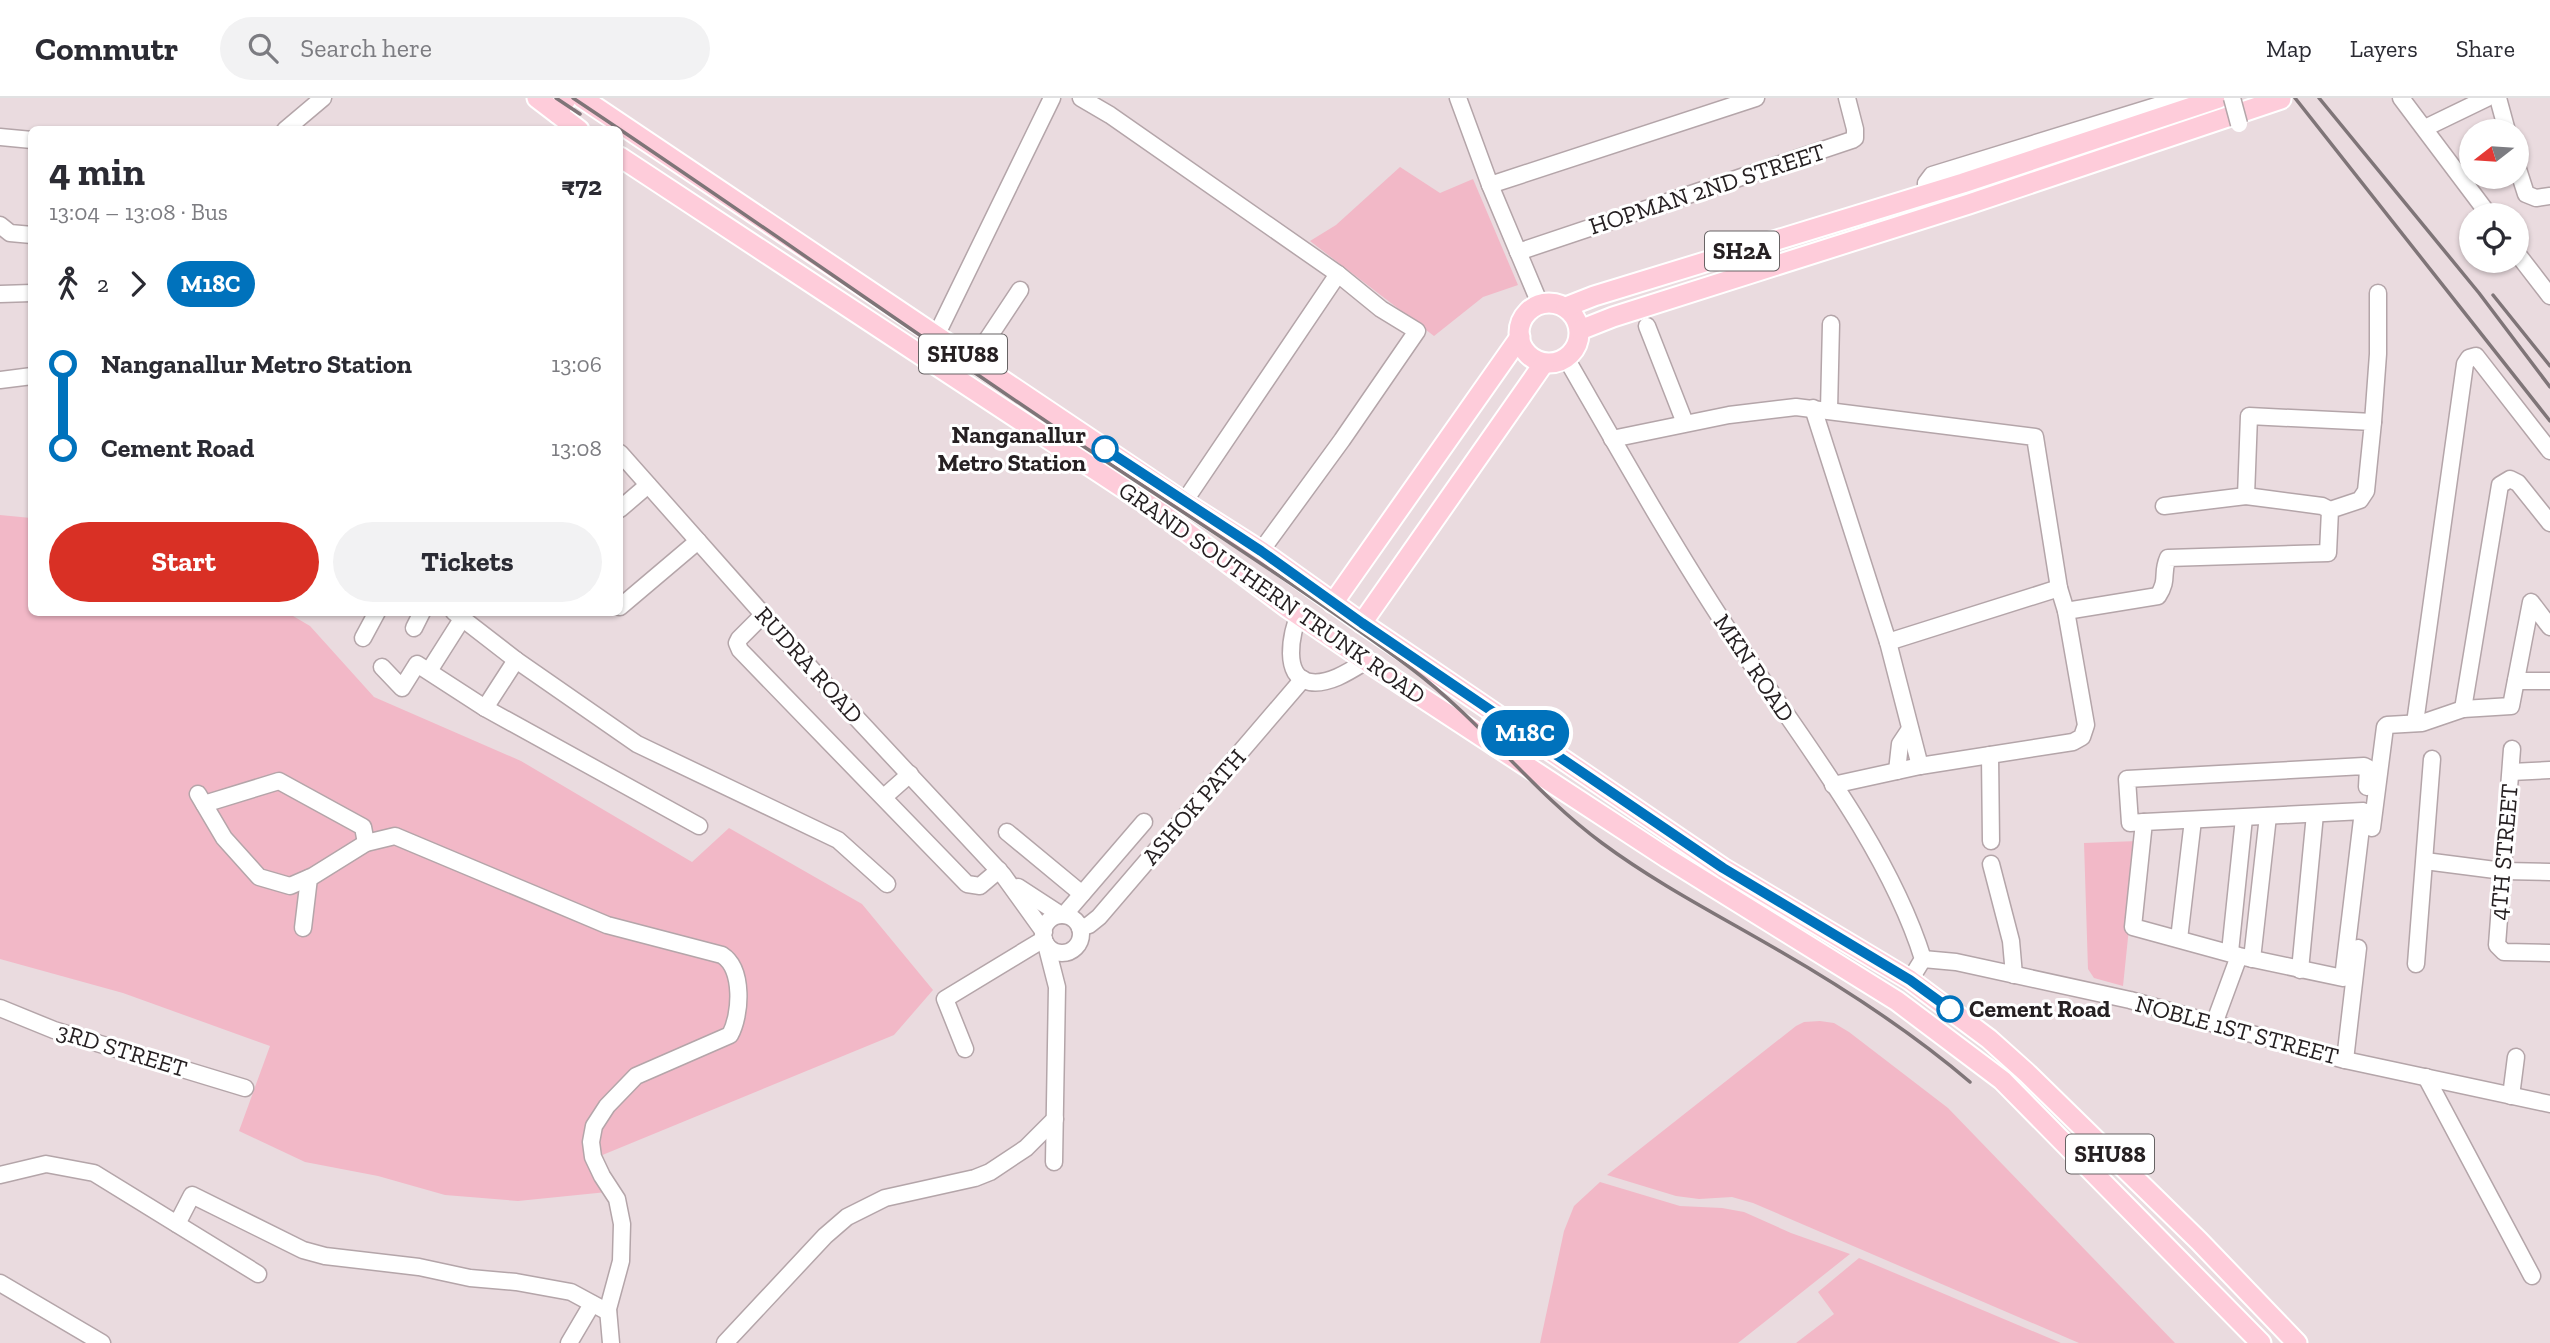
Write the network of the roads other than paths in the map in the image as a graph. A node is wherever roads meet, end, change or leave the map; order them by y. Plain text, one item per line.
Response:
1 (323, 98) edge
2 (537, 98) edge
3 (582, 98) edge
4 (1052, 98) edge
5 (1081, 98) edge
6 (1458, 98) edge
7 (1756, 98) edge
8 (1847, 98) edge
9 (2182, 98) edge
10 (2219, 98) edge
11 (2232, 98) edge
12 (2401, 98) edge
13 (2487, 98) edge
14 (2498, 98) edge
15 (2281, 99) edge
16 (562, 106) edge
17 (2504, 119) edge
18 (2239, 125) dead end
19 (290, 126) edge
20 (576, 126) edge
21 (2425, 128) junction
22 (0, 137) edge
23 (28, 140) edge
24 (623, 159) edge
25 (1490, 185) junction
26 (2524, 189) edge
27 (1922, 195) junction
28 (2550, 196) edge
29 (2480, 203) edge
30 (1926, 217) junction
31 (0, 225) edge
32 (28, 235) edge
33 (1518, 252) junction
34 (2529, 268) edge
35 (1338, 274) junction
36 (1020, 290) dead end
37 (2547, 290) edge
38 (28, 293) edge
39 (2378, 293) dead end
40 (0, 294) edge
41 (1539, 304) junction
42 (1566, 307) junction
43 (1831, 324) dead end
44 (1647, 327) dead end
45 (1580, 330) junction
46 (936, 336) junction
47 (1520, 337) junction
48 (1566, 358) junction
49 (973, 361) junction
50 (1544, 363) junction
51 (28, 376) edge
52 (0, 380) edge
53 (1821, 409) junction
54 (2373, 422) junction
55 (1685, 423) junction
56 (1612, 439) junction
57 (2550, 451) edge
58 (623, 456) edge
59 (648, 485) junction
60 (2246, 496) junction
61 (1184, 502) junction
62 (623, 506) edge
63 (2164, 506) dead end
64 (2330, 510) junction
65 (2550, 523) edge
66 (698, 541) junction
67 (1261, 551) junction
68 (2059, 588) junction
69 (1333, 603) junction
70 (623, 605) edge
71 (2066, 611) junction
72 (764, 615) junction
73 (1299, 615) junction
74 (375, 616) edge
75 (420, 616) edge
76 (458, 616) edge
77 (1362, 623) junction
78 (2550, 627) edge
79 (414, 628) dead end
80 (363, 638) dead end
81 (1888, 642) junction
82 (516, 660) junction
83 (1366, 661) junction
84 (382, 667) dead end
85 (429, 671) junction
86 (1303, 679) junction
87 (2516, 681) junction
88 (2550, 681) edge
89 (485, 708) junction
90 (2463, 709) junction
91 (2415, 723) junction
92 (1910, 729) junction
93 (2512, 749) dead end
94 (1990, 755) junction
95 (2432, 759) dead end
96 (1920, 766) junction
97 (2550, 770) edge
98 (1897, 771) junction
99 (2511, 772) junction
100 (909, 774) junction
101 (1833, 785) junction
102 (884, 797) junction
103 (2363, 811) junction
104 (2315, 814) junction
105 (2268, 816) junction
106 (2244, 818) junction
107 (2193, 820) junction
108 (1144, 822) dead end
109 (2144, 822) junction
110 (699, 826) dead end
111 (1007, 832) dead end
112 (1991, 841) dead end
113 (366, 843) junction
114 (2425, 861) junction
115 (1991, 864) dead end
116 (2503, 871) junction
117 (1001, 872) junction
118 (2550, 872) edge
119 (309, 878) junction
120 (887, 884) dead end
121 (1082, 894) junction
122 (1062, 915) junction
123 (303, 928) dead end
124 (1080, 928) junction
125 (1045, 938) junction
126 (2179, 939) junction
127 (1070, 951) junction
128 (2550, 953) edge
129 (2241, 956) junction
130 (1923, 959) junction
131 (2416, 964) dead end
132 (2300, 970) junction
133 (2014, 975) junction
134 (1910, 980) junction
135 (1057, 987) junction
136 (1898, 1001) junction
137 (0, 1009) edge
138 (2214, 1024) junction
139 (965, 1049) dead end
140 (2516, 1057) dead end
141 (2345, 1060) junction
142 (2014, 1061) junction
143 (2426, 1077) junction
144 (2002, 1080) junction
145 (245, 1088) dead end
146 (2511, 1096) junction
147 (2550, 1104) edge
148 (1055, 1119) junction
149 (1054, 1162) dead end
150 (0, 1175) edge
151 (177, 1224) junction
152 (258, 1274) dead end
153 (2532, 1276) dead end
154 (0, 1283) edge
155 (592, 1304) junction
156 (608, 1312) junction
157 (102, 1343) edge
158 (569, 1343) edge
159 (611, 1343) edge
160 (724, 1343) edge
161 (2261, 1343) edge
162 (2297, 1343) edge

1 - 19 street
2 - 16 main road
3 - 46 main road, GRAND SOUTHERN TRUNK ROAD / SHU88
4 - 46 street
5 - 35 street
6 - 25 street
7 - 25 street
8 - 33 street, HOPMAN 2ND STREET
9 - 27 street
10 - 27 main road, SH2A
11 - 18 street, bridge
12 - 21 street
13 - 21 street
14 - 17 street
15 - 30 main road, SH2A
16 - 20 main road
21 - 29 street
22 - 23 street
24 - 73 main road, GRAND SOUTHERN TRUNK ROAD / SHU88
25 - 33 street
26 - 28 street
27 - 30 main road
27 - 42 main road, SH2A
30 - 45 main road, SH2A
31 - 32 street
33 - 41 street
34 - 37 street
35 - 61 street
35 - 67 street
36 - 49 street
38 - 40 street
39 - 54 street
41 - 42 main road, SH2A
41 - 47 main road
42 - 45 main road
43 - 53 street
44 - 55 street
45 - 48 main road
46 - 49 main road, GRAND SOUTHERN TRUNK ROAD / SHU88
47 - 50 main road
47 - 69 main road
48 - 50 main road
48 - 56 street, MKN ROAD
49 - 61 main road, GRAND SOUTHERN TRUNK ROAD / SHU88
50 - 77 main road
51 - 52 street
53 - 55 street
53 - 68 street
53 - 81 street
54 - 60 street
54 - 64 street
55 - 56 street
56 - 101 street, MKN ROAD
57 - 91 street
58 - 59 street, RUDRA ROAD
59 - 62 street
59 - 66 street, RUDRA ROAD
60 - 63 street
60 - 64 street
61 - 67 main road, GRAND SOUTHERN TRUNK ROAD / SHU88
64 - 71 street
65 - 90 street
66 - 70 street
66 - 72 street, RUDRA ROAD
67 - 69 main road, GRAND SOUTHERN TRUNK ROAD / SHU88
68 - 71 street
68 - 81 street
69 - 77 main road, GRAND SOUTHERN TRUNK ROAD / SHU88
71 - 94 street
72 - 100 street, RUDRA ROAD
72 - 102 street
73 - 83 main road, GRAND SOUTHERN TRUNK ROAD / SHU88
73 - 86 street
74 - 80 street
75 - 79 street
76 - 82 street
76 - 85 street
77 - 134 main road, GRAND SOUTHERN TRUNK ROAD / SHU88
78 - 87 street
81 - 92 street
82 - 89 street
82 - 120 street
83 - 86 street
83 - 136 main road, GRAND SOUTHERN TRUNK ROAD / SHU88
84 - 85 street
85 - 89 street
86 - 124 street, ASHOK PATH
87 - 88 street
87 - 90 street
89 - 110 street
90 - 91 street
91 - 141 street
92 - 96 street
92 - 98 street
93 - 99 street, 4TH STREET
94 - 96 street
94 - 112 street
95 - 114 street
96 - 98 street
97 - 99 street
98 - 101 street
99 - 116 street, 4TH STREET
100 - 102 street
100 - 117 street, RUDRA ROAD
101 - 130 street, MKN ROAD
102 - 117 street
103 - 104 street
103 - 109 street
103 - 132 street
104 - 105 street
104 - 132 street
105 - 106 street
105 - 129 street
106 - 107 street
106 - 129 street
107 - 109 street
107 - 126 street
108 - 121 street
109 - 126 street
111 - 121 street
113 - 119 street
113 - 119 street
113 - 156 street
114 - 116 street
114 - 131 street
115 - 133 street
116 - 118 street
116 - 128 street, 4TH STREET
117 - 122 street, RUDRA ROAD
117 - 125 street, RUDRA ROAD
119 - 123 street
121 - 122 street
122 - 124 street
122 - 125 street
124 - 127 street
125 - 127 street
125 - 135 street
125 - 139 street
126 - 129 street
127 - 135 street
129 - 132 street
129 - 138 street
130 - 133 street, NOBLE 1ST STREET
130 - 134 street
133 - 138 street, NOBLE 1ST STREET
134 - 136 main road
134 - 142 main road, GRAND SOUTHERN TRUNK ROAD / SHU88
135 - 148 street
136 - 144 main road, GRAND SOUTHERN TRUNK ROAD / SHU88
137 - 145 street, 3RD STREET
138 - 141 street, NOBLE 1ST STREET
140 - 146 street
141 - 143 street, NOBLE 1ST STREET
142 - 144 main road
142 - 162 main road, GRAND SOUTHERN TRUNK ROAD / SHU88
143 - 146 street, NOBLE 1ST STREET
143 - 153 street
144 - 161 main road, GRAND SOUTHERN TRUNK ROAD / SHU88
146 - 147 street, NOBLE 1ST STREET
148 - 149 street
148 - 160 street
150 - 151 street
151 - 152 street
151 - 155 street
154 - 157 street
155 - 156 street
155 - 158 street
156 - 159 street

